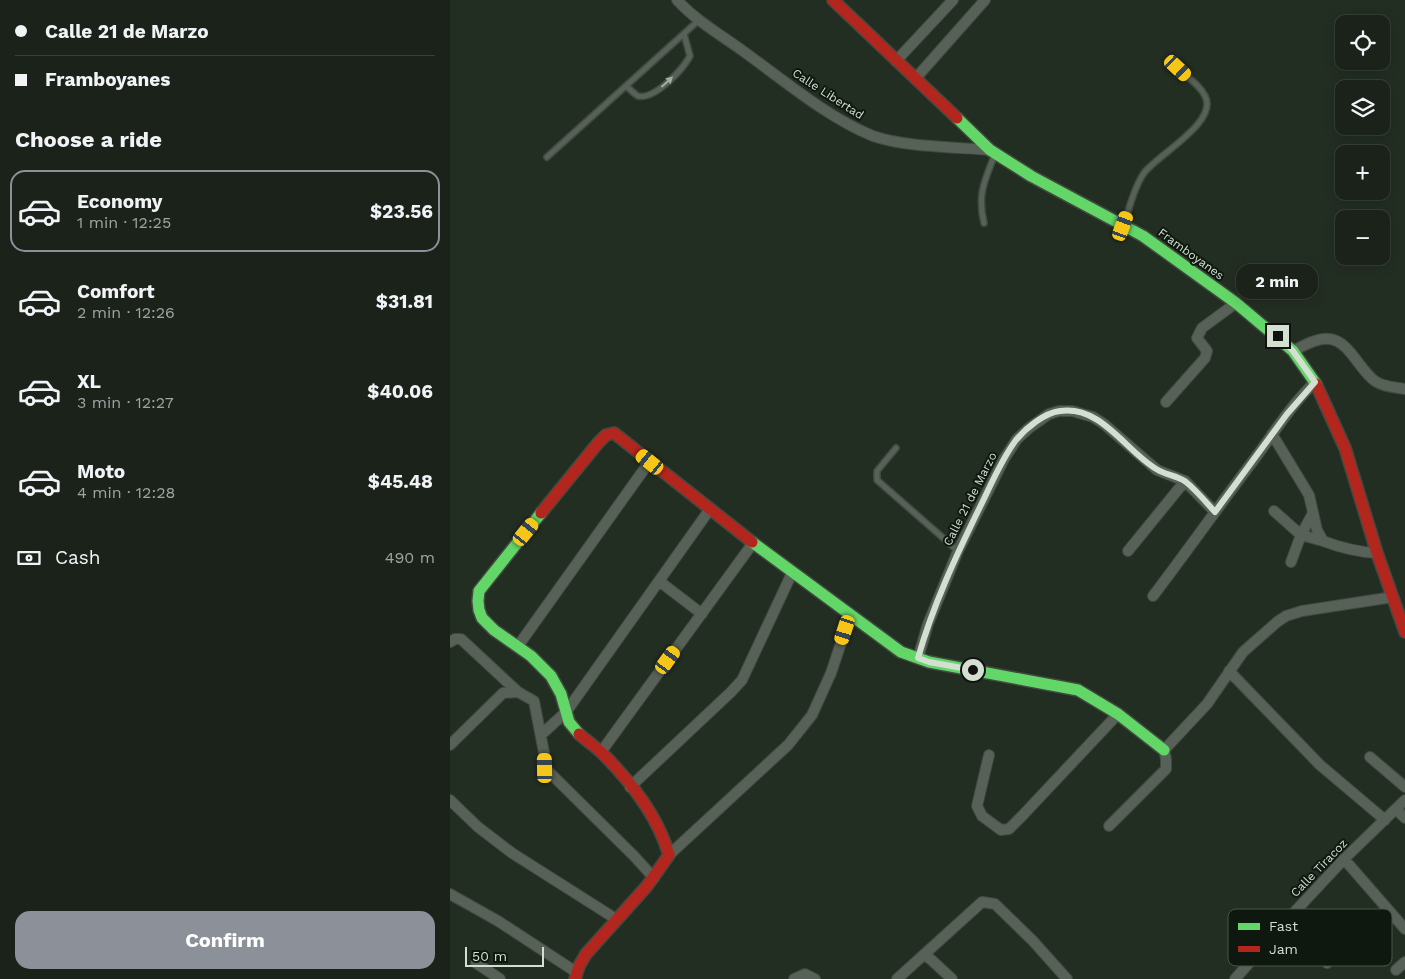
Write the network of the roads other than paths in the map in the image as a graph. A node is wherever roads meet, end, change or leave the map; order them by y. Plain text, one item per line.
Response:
1 (832, 0) edge
2 (953, 0) edge
3 (985, 0) edge
4 (679, 1) edge
5 (700, 20) junction
6 (684, 34) junction
7 (896, 61) junction
8 (1178, 68) dead end
9 (915, 79) junction
10 (626, 86) junction
11 (992, 152) junction
12 (547, 156) dead end
13 (984, 223) dead end
14 (1123, 226) junction
15 (1236, 303) junction
16 (1293, 351) junction
17 (1315, 382) junction
18 (1405, 389) edge
19 (1166, 402) dead end
20 (1272, 434) junction
21 (896, 448) dead end
22 (650, 462) junction
23 (1185, 482) junction
24 (710, 509) junction
25 (1274, 511) dead end
26 (1215, 512) junction
27 (1313, 513) junction
28 (1301, 535) junction
29 (1323, 541) junction
30 (753, 543) junction
31 (958, 551) junction
32 (1128, 551) dead end
33 (1377, 554) junction
34 (1291, 562) dead end
35 (792, 573) junction
36 (659, 581) junction
37 (1153, 596) dead end
38 (1393, 597) junction
39 (702, 614) junction
40 (850, 616) junction
41 (1405, 632) edge
42 (450, 642) edge
43 (518, 646) junction
44 (918, 658) junction
45 (1229, 671) junction
46 (518, 692) junction
47 (566, 712) junction
48 (1118, 714) junction
49 (541, 735) junction
50 (450, 745) edge
51 (1164, 750) junction
52 (601, 752) junction
53 (989, 755) dead end
54 (1370, 757) dead end
55 (630, 787) junction
56 (1405, 787) edge
57 (450, 800) edge
58 (1405, 800) edge
59 (1396, 809) junction
60 (1405, 818) edge
61 (1385, 820) junction
62 (1109, 826) dead end
63 (669, 855) junction
64 (1344, 859) junction
65 (654, 878) junction
66 (450, 894) edge
67 (1297, 909) edge
68 (1388, 909) edge
69 (1392, 914) edge
70 (616, 919) junction
71 (1405, 929) edge
72 (926, 954) junction
73 (476, 962) dead end
74 (1405, 962) edge
75 (1246, 966) edge
76 (1396, 970) dead end
77 (575, 976) edge
78 (500, 979) edge
79 (794, 979) edge
80 (815, 979) edge
81 (897, 979) edge
82 (952, 979) edge
83 (1067, 979) edge
84 (1235, 979) edge

1 - 7 street, Framboyanes
2 - 7 street
3 - 9 street
4 - 5 street, Calle Libertad
5 - 6 lane
5 - 11 street, Calle Libertad
6 - 10 lane
10 -> 6 lane
7 - 9 street, Framboyanes
8 - 14 lane
9 - 11 street, Framboyanes
10 - 12 lane
11 - 13 lane
11 - 14 street, Framboyanes
14 - 15 street, Framboyanes
15 - 16 street, Framboyanes
15 - 19 street
16 - 17 street, Framboyanes
16 - 18 street
17 - 20 street
17 - 33 street, Framboyanes
20 - 26 street
20 - 27 street
21 - 31 lane
22 - 24 street
22 - 43 street
22 - 43 street
23 - 26 street, Calle 21 de Marzo
23 - 31 street, Calle 21 de Marzo
23 - 32 street
24 - 30 street
24 - 36 street
25 - 28 street
26 - 37 street
27 - 28 street
27 - 29 street
28 - 29 street
28 - 34 street
29 - 33 street
30 - 35 street
30 - 39 street
31 - 44 street, Calle 21 de Marzo
33 - 38 street, Framboyanes
35 - 40 street
35 - 55 street
36 - 39 street
36 - 47 street
38 - 41 street, Framboyanes
38 - 45 street
39 - 52 street
40 - 44 street
40 - 63 street
42 - 46 street
43 - 47 street
44 - 48 street
45 - 51 street
45 - 61 street
46 - 49 street
46 - 50 street
47 - 49 street
47 - 52 street
48 - 51 street
48 - 53 street
49 - 65 street
51 - 62 street
52 - 55 street
54 - 56 street
55 - 63 street
57 - 70 street
58 - 59 street, Calle Tiracoz
59 - 60 street
59 - 61 street, Calle Tiracoz
61 - 64 street, Calle Tiracoz
63 - 65 street
64 - 67 street, Calle Tiracoz
64 - 68 street
65 - 70 street
66 - 77 street
69 - 71 street
70 - 77 street
72 - 81 street
72 - 82 street
72 - 83 street
73 - 78 street
74 - 76 street
75 - 84 street, Calle Tiracoz
79 - 80 street

